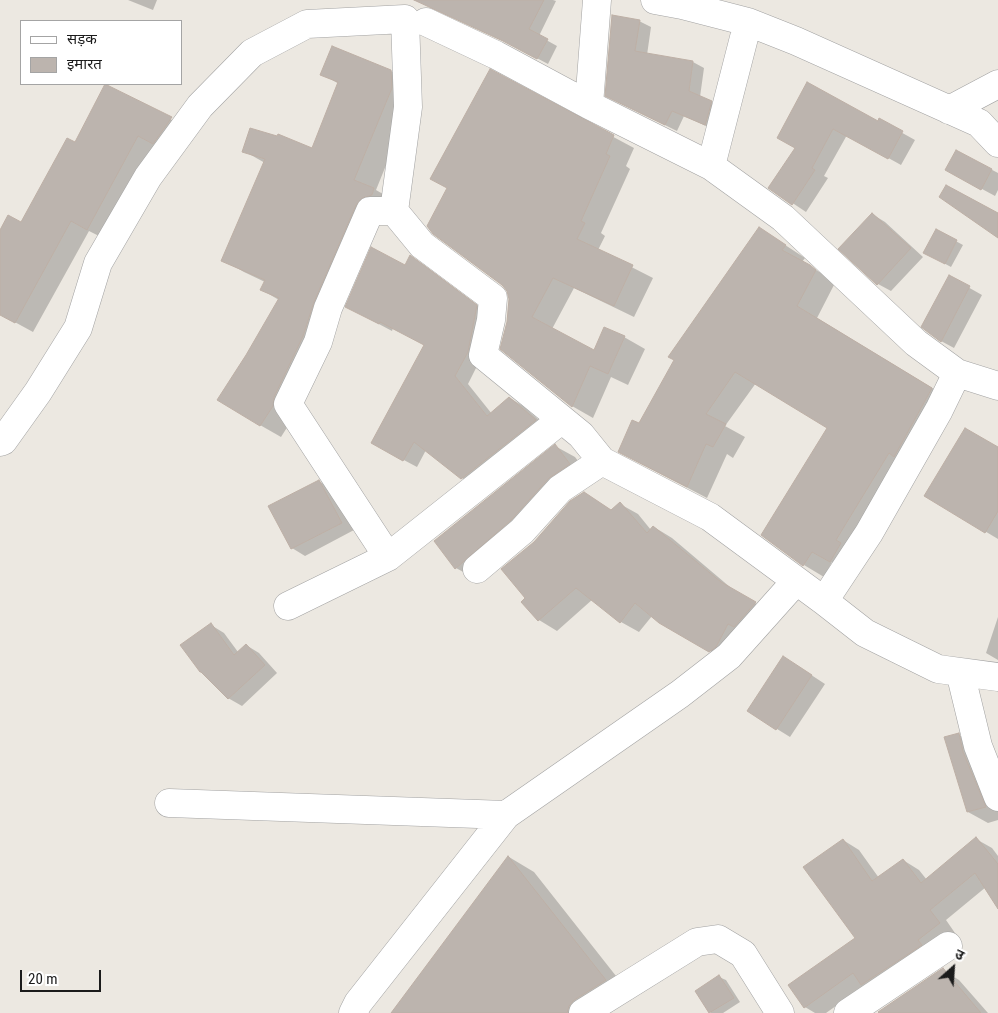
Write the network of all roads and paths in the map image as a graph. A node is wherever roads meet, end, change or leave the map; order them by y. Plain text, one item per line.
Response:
1 (597, 0) edge
2 (655, 0) edge
3 (740, 13) edge
4 (420, 14) edge
5 (998, 84) edge
6 (589, 104) junction
7 (949, 110) junction
8 (998, 143) edge
9 (711, 166) junction
10 (394, 211) junction
11 (957, 373) junction
12 (998, 386) edge
13 (561, 420) junction
14 (0, 442) edge
15 (602, 461) junction
16 (388, 556) junction
17 (477, 569) dead end
18 (796, 581) junction
19 (824, 601) junction
20 (288, 606) dead end
21 (960, 672) junction
22 (998, 677) edge
23 (998, 797) edge
24 (169, 803) dead end
25 (506, 815) junction
26 (948, 946) dead end
27 (353, 1013) edge
28 (583, 1013) edge
29 (780, 1013) edge
30 (848, 1013) edge

1 - 6 street
2 - 3 street
3 - 7 street
3 - 9 street
4 - 6 street
4 - 10 street
4 - 14 street
5 - 7 street
6 - 9 street
7 - 8 street
9 - 11 street
10 - 13 street
10 - 16 street
11 - 12 street
11 - 19 street
13 - 15 street
13 - 16 street
15 - 17 street
15 - 18 street
16 - 20 street
18 - 19 street
18 - 25 street
19 - 21 street
21 - 22 street
21 - 23 street
24 - 25 street
25 - 27 street
26 - 30 street
28 - 29 street

